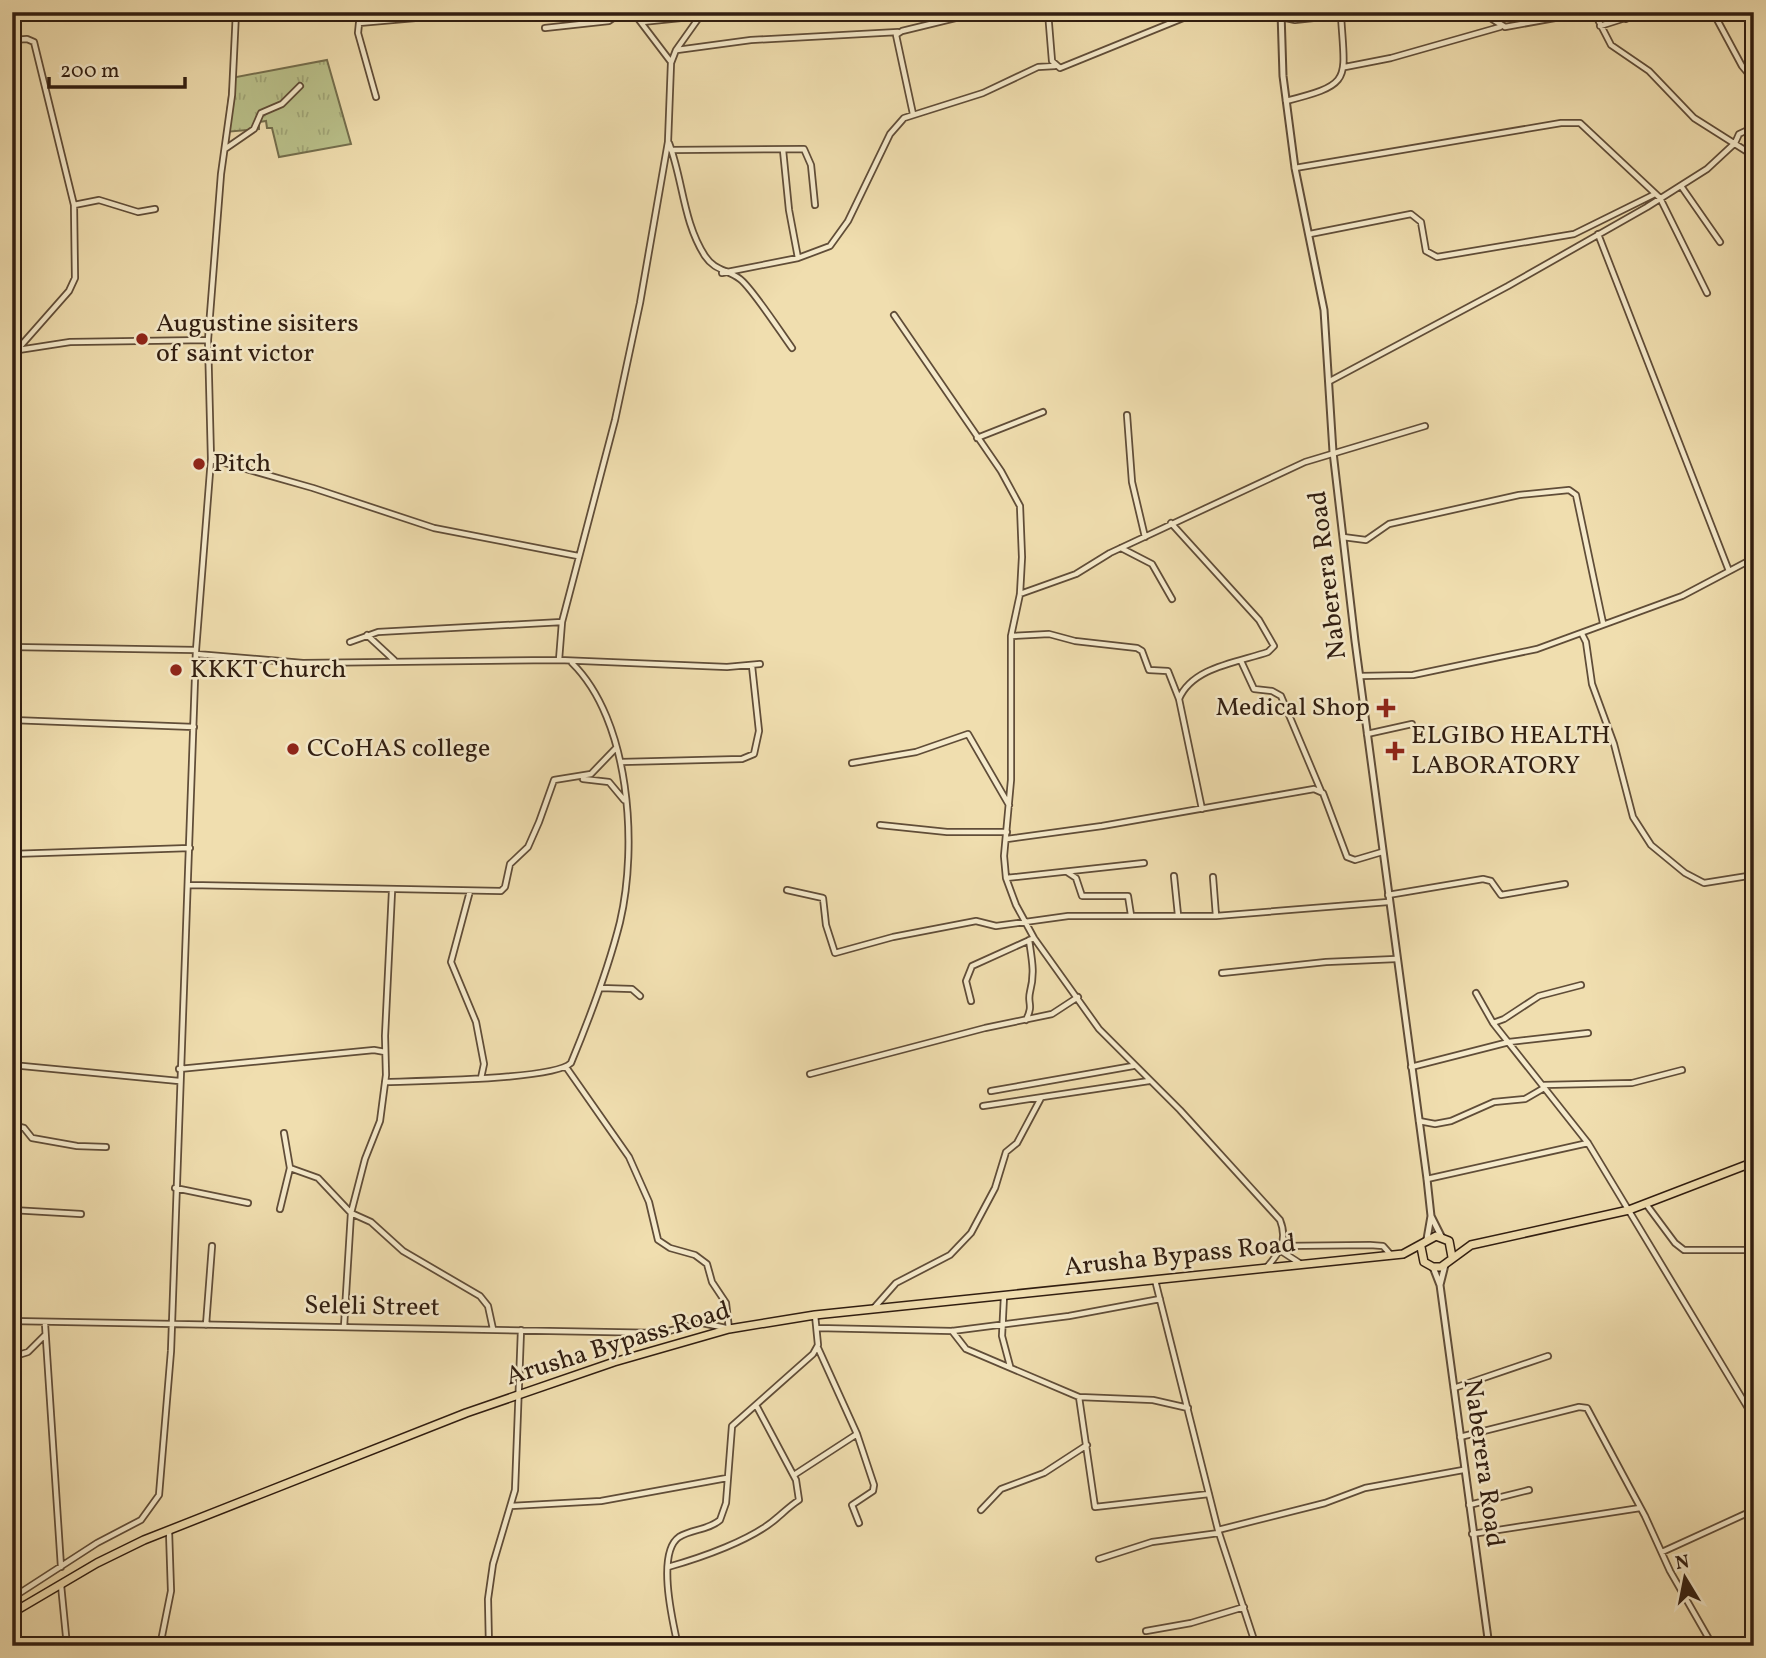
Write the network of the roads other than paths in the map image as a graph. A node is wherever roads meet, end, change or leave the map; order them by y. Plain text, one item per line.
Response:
1 (47, 12) edge
2 (236, 12) edge
3 (483, 12) edge
4 (622, 12) edge
5 (633, 12) edge
6 (980, 12) edge
7 (1048, 12) edge
8 (1198, 12) edge
9 (1369, 12) edge
10 (1482, 12) edge
11 (1588, 12) edge
12 (1594, 12) edge
13 (1624, 12) edge
14 (1644, 12) edge
15 (1725, 12) edge
16 (463, 13) edge
17 (432, 14) edge
18 (701, 14) edge
19 (1281, 15) edge
20 (1714, 15) edge
21 (12, 16) edge
22 (1341, 16) junction
23 (1626, 19) junction
24 (642, 22) junction
25 (1500, 26) junction
26 (1600, 26) junction
27 (545, 28) dead end
28 (898, 32) junction
29 (12, 40) edge
30 (676, 50) junction
31 (671, 63) junction
32 (1055, 66) junction
33 (1345, 67) junction
34 (1754, 71) edge
35 (300, 86) dead end
36 (376, 97) dead end
37 (1286, 101) junction
38 (913, 114) junction
39 (1754, 127) edge
40 (668, 142) junction
41 (1735, 143) junction
42 (225, 149) junction
43 (671, 150) junction
44 (783, 150) junction
45 (1754, 156) edge
46 (1295, 168) junction
47 (1681, 186) junction
48 (1658, 196) junction
49 (74, 205) junction
50 (815, 205) dead end
51 (155, 209) dead end
52 (1310, 234) junction
53 (1598, 234) junction
54 (1720, 242) dead end
55 (797, 258) junction
56 (722, 273) junction
57 (1707, 293) dead end
58 (894, 315) dead end
59 (208, 340) junction
60 (792, 348) dead end
61 (15, 351) edge
62 (1330, 381) junction
63 (1042, 412) dead end
64 (1127, 415) dead end
65 (1425, 426) dead end
66 (977, 438) junction
67 (1333, 452) junction
68 (211, 458) junction
69 (1171, 523) junction
70 (1145, 537) junction
71 (1343, 537) junction
72 (1120, 548) junction
73 (578, 556) junction
74 (1754, 558) edge
75 (1729, 571) junction
76 (1020, 594) junction
77 (1172, 599) dead end
78 (562, 622) junction
79 (1602, 623) junction
80 (367, 634) junction
81 (1582, 634) junction
82 (1011, 636) junction
83 (350, 642) dead end
84 (12, 647) edge
85 (196, 652) junction
86 (12, 658) edge
87 (559, 660) junction
88 (396, 661) junction
89 (1241, 661) junction
90 (572, 663) junction
91 (760, 664) dead end
92 (752, 666) junction
93 (1360, 676) junction
94 (1179, 699) junction
95 (12, 701) edge
96 (12, 720) edge
97 (1412, 724) dead end
98 (194, 727) junction
99 (1367, 734) junction
100 (617, 747) junction
101 (621, 762) junction
102 (852, 763) dead end
103 (575, 778) junction
104 (1322, 792) junction
105 (624, 800) junction
106 (1009, 806) junction
107 (1202, 809) junction
108 (880, 825) dead end
109 (1007, 832) junction
110 (1007, 839) junction
111 (190, 848) junction
112 (1382, 852) junction
113 (12, 854) edge
114 (1144, 863) dead end
115 (1067, 872) junction
116 (1754, 875) edge
117 (1174, 876) dead end
118 (1213, 877) dead end
119 (1006, 878) junction
120 (1565, 884) dead end
121 (189, 885) junction
122 (787, 890) dead end
123 (391, 891) junction
124 (470, 891) junction
125 (1388, 899) junction
126 (1131, 915) junction
127 (1178, 915) junction
128 (1216, 916) junction
129 (1024, 922) junction
130 (1032, 939) junction
131 (1396, 959) junction
132 (1222, 973) dead end
133 (1581, 985) dead end
134 (600, 988) junction
135 (1476, 993) dead end
136 (640, 996) dead end
137 (1078, 997) junction
138 (971, 1002) dead end
139 (1025, 1020) junction
140 (1493, 1023) junction
141 (1588, 1033) dead end
142 (1509, 1042) junction
143 (385, 1052) junction
144 (12, 1065) edge
145 (1134, 1066) junction
146 (566, 1067) junction
147 (1411, 1067) junction
148 (179, 1069) junction
149 (1682, 1070) dead end
150 (810, 1074) dead end
151 (481, 1078) junction
152 (179, 1081) junction
153 (1150, 1081) junction
154 (385, 1082) junction
155 (1543, 1086) junction
156 (991, 1091) dead end
157 (1041, 1098) junction
158 (983, 1106) dead end
159 (1419, 1121) junction
160 (12, 1125) edge
161 (284, 1133) dead end
162 (1588, 1143) junction
163 (106, 1147) dead end
164 (1754, 1162) edge
165 (290, 1168) junction
166 (1427, 1179) junction
167 (175, 1188) junction
168 (248, 1203) dead end
169 (1646, 1203) junction
170 (280, 1209) dead end
171 (12, 1210) edge
172 (1629, 1210) junction
173 (81, 1213) dead end
174 (351, 1213) junction
175 (1431, 1216) junction
176 (1441, 1236) junction
177 (1427, 1239) junction
178 (1449, 1241) junction
179 (1471, 1245) junction
180 (212, 1246) dead end
181 (1421, 1247) junction
182 (1281, 1248) junction
183 (1754, 1250) edge
184 (1403, 1254) junction
185 (1391, 1255) junction
186 (1452, 1256) junction
187 (1424, 1262) junction
188 (1302, 1264) junction
189 (1445, 1265) junction
190 (1266, 1267) junction
191 (1433, 1267) junction
192 (1155, 1280) junction
193 (1440, 1285) junction
194 (1004, 1296) junction
195 (1160, 1300) junction
196 (872, 1309) junction
197 (816, 1315) junction
198 (12, 1321) edge
199 (45, 1324) junction
200 (171, 1324) junction
201 (206, 1325) junction
202 (1003, 1325) junction
203 (344, 1327) junction
204 (817, 1328) junction
205 (494, 1329) junction
206 (729, 1329) junction
207 (521, 1330) junction
208 (952, 1331) junction
209 (45, 1335) junction
210 (817, 1348) junction
211 (1548, 1356) dead end
212 (12, 1357) edge
213 (1010, 1366) junction
214 (1453, 1388) junction
215 (517, 1395) junction
216 (1079, 1397) junction
217 (757, 1405) junction
218 (1188, 1409) junction
219 (1754, 1418) edge
220 (857, 1434) junction
221 (1460, 1437) junction
222 (1087, 1445) junction
223 (1463, 1470) junction
224 (794, 1475) junction
225 (727, 1478) junction
226 (1529, 1490) dead end
227 (1209, 1494) junction
228 (1468, 1505) junction
229 (511, 1506) junction
230 (1640, 1508) junction
231 (981, 1510) dead end
232 (1754, 1510) edge
233 (859, 1524) dead end
234 (169, 1530) junction
235 (1218, 1531) junction
236 (1472, 1534) junction
237 (1662, 1552) junction
238 (1099, 1559) dead end
239 (61, 1567) junction
240 (668, 1567) junction
241 (61, 1584) junction
242 (12, 1598) edge
243 (1244, 1607) junction
244 (12, 1614) edge
245 (1146, 1631) dead end
246 (67, 1646) edge
247 (160, 1646) edge
248 (489, 1646) edge
249 (678, 1646) edge
250 (1256, 1646) edge
251 (1489, 1646) edge
252 (1713, 1646) edge

1 - 21 street
2 - 42 street
3 - 16 street
4 - 27 street
5 - 24 street
6 - 28 street
7 - 32 street
8 - 32 street
9 - 22 street
10 - 25 street
11 - 25 street
12 - 26 street
13 - 23 street
14 - 23 street
15 - 20 street
16 - 17 street
17 - 36 street
18 - 24 street
18 - 30 street
19 - 22 street
19 - 37 street, Naberera Road
20 - 34 street
22 - 33 street
23 - 26 street
24 - 31 street
25 - 33 street
26 - 41 street
28 - 30 street
28 - 38 street
29 - 49 street
30 - 31 street
31 - 40 street
32 - 38 street
33 - 37 street
35 - 42 street
37 - 46 street, Naberera Road
38 - 55 street
39 - 41 street
40 - 43 street
40 - 73 street
41 - 45 street
41 - 47 street
42 - 59 street
43 - 44 street
43 - 56 street
44 - 50 street
44 - 55 street
46 - 48 street
46 - 52 street, Naberera Road
47 - 48 street
47 - 54 street
48 - 52 street
48 - 53 street
48 - 57 street
49 - 51 street
49 - 61 street
52 - 62 street, Naberera Road
53 - 62 street
53 - 75 street
55 - 56 street
56 - 60 street
58 - 66 street
59 - 61 street
59 - 68 street
62 - 67 street, Naberera Road
63 - 66 street
64 - 70 street
65 - 67 street
66 - 76 street
67 - 69 street
67 - 71 street, Naberera Road
68 - 73 street
68 - 85 street
69 - 70 street
69 - 89 street
70 - 72 street
71 - 79 street
71 - 93 street, Naberera Road
72 - 76 street
72 - 77 street
73 - 78 street
74 - 75 street
75 - 79 street
76 - 82 street
78 - 80 street
78 - 87 street
79 - 81 street
80 - 83 street
80 - 88 street
81 - 93 street
81 - 116 street
82 - 94 street
82 - 106 street
84 - 85 street
85 - 88 street
85 - 98 street
86 - 95 street
87 - 88 street
87 - 90 street
89 - 94 street
89 - 104 street
90 - 92 street
90 - 100 street
91 - 92 street
92 - 101 street
93 - 99 street, Naberera Road
94 - 107 street
96 - 98 street
97 - 99 street
98 - 111 street
99 - 112 street, Naberera Road
100 - 101 street
100 - 103 street
101 - 105 street
102 - 106 street
103 - 105 street
103 - 124 street
104 - 107 street
104 - 112 street
105 - 134 street
106 - 109 street
107 - 110 street
108 - 109 street
109 - 110 street
110 - 119 street
111 - 113 street
111 - 121 street
112 - 125 street, Naberera Road
114 - 115 street
115 - 119 street
115 - 126 street
117 - 127 street
118 - 128 street
119 - 129 street
120 - 125 street
121 - 123 street
121 - 148 street
122 - 129 street
123 - 124 street
123 - 143 street
124 - 151 street
125 - 128 street
125 - 131 street, Naberera Road
126 - 127 street
126 - 129 street
127 - 128 street
129 - 130 street
130 - 137 street
130 - 138 street
130 - 139 street
131 - 132 street
131 - 147 street, Naberera Road
133 - 140 street
134 - 136 street
134 - 146 street
135 - 140 street
137 - 139 street
137 - 145 street
139 - 150 street
140 - 142 street
141 - 142 street
142 - 147 street
142 - 155 street
143 - 148 street
143 - 154 street
144 - 152 street
145 - 153 street
145 - 156 street
146 - 151 street
146 - 206 street
147 - 159 street, Naberera Road
148 - 152 street
149 - 155 street
151 - 154 street
152 - 167 street
153 - 157 street
153 - 182 street
154 - 174 street
155 - 159 street
155 - 162 street
157 - 158 street
157 - 196 street
159 - 166 street, Naberera Road
160 - 163 street
161 - 165 street
162 - 166 street
162 - 172 street
164 - 169 main road
165 - 170 street
165 - 174 street
166 - 175 street, Naberera Road
167 - 168 street
167 - 200 street
169 - 172 main road
169 - 183 street
171 - 173 street
172 - 179 main road
172 - 219 street
174 - 203 street
174 - 205 street
175 - 176 street, Naberera Road
175 - 177 street, Naberera Road
176 - 177 main road
176 - 178 main road
177 - 181 main road
178 - 179 main road
178 - 186 main road
179 - 186 main road
180 - 201 street
181 - 184 main road, Arusha Bypass Road
181 - 187 main road
182 - 185 street
182 - 188 street
182 - 190 street
184 - 185 main road, Arusha Bypass Road
184 - 187 main road, Arusha Bypass Road
185 - 188 main road, Arusha Bypass Road
186 - 189 main road
187 - 191 main road, Arusha Bypass Road
188 - 190 main road, Arusha Bypass Road
189 - 191 main road
189 - 193 street, Naberera Road
190 - 192 main road, Arusha Bypass Road
191 - 193 street, Naberera Road
192 - 194 main road, Arusha Bypass Road
192 - 195 street
193 - 214 street, Naberera Road
194 - 196 main road, Arusha Bypass Road
194 - 202 street
195 - 202 street
195 - 218 street
196 - 197 main road, Arusha Bypass Road
197 - 204 street
197 - 206 main road, Arusha Bypass Road
198 - 199 street, Seleli Street
199 - 200 street, Seleli Street
199 - 209 street
200 - 201 street, Seleli Street
200 - 239 street
201 - 203 street, Seleli Street
202 - 208 street
202 - 213 street
203 - 205 street, Seleli Street
204 - 208 street
204 - 210 street
205 - 207 street, Seleli Street
206 - 207 street, Seleli Street
206 - 215 main road, Arusha Bypass Road
207 - 215 street
208 - 213 street
209 - 212 street
209 - 239 street
210 - 217 street
210 - 220 street
211 - 214 street
213 - 216 street
214 - 221 street, Naberera Road
215 - 229 street
215 - 234 main road, Arusha Bypass Road
216 - 218 street
216 - 222 street
217 - 224 street
217 - 225 street
218 - 227 street
220 - 224 street
220 - 233 street
221 - 223 street, Naberera Road
221 - 230 street
222 - 227 street
222 - 231 street
223 - 228 street, Naberera Road
223 - 235 street
224 - 240 street
225 - 229 street
225 - 240 street
226 - 228 street
227 - 235 street
228 - 236 street, Naberera Road
229 - 248 street
230 - 236 street
230 - 237 street
232 - 237 street
234 - 241 main road, Arusha Bypass Road
234 - 247 street
235 - 238 street
235 - 243 street
236 - 251 street, Naberera Road
237 - 252 street
239 - 242 street
240 - 249 street
241 - 244 main road, Arusha Bypass Road
241 - 246 street
243 - 245 street
243 - 250 street

